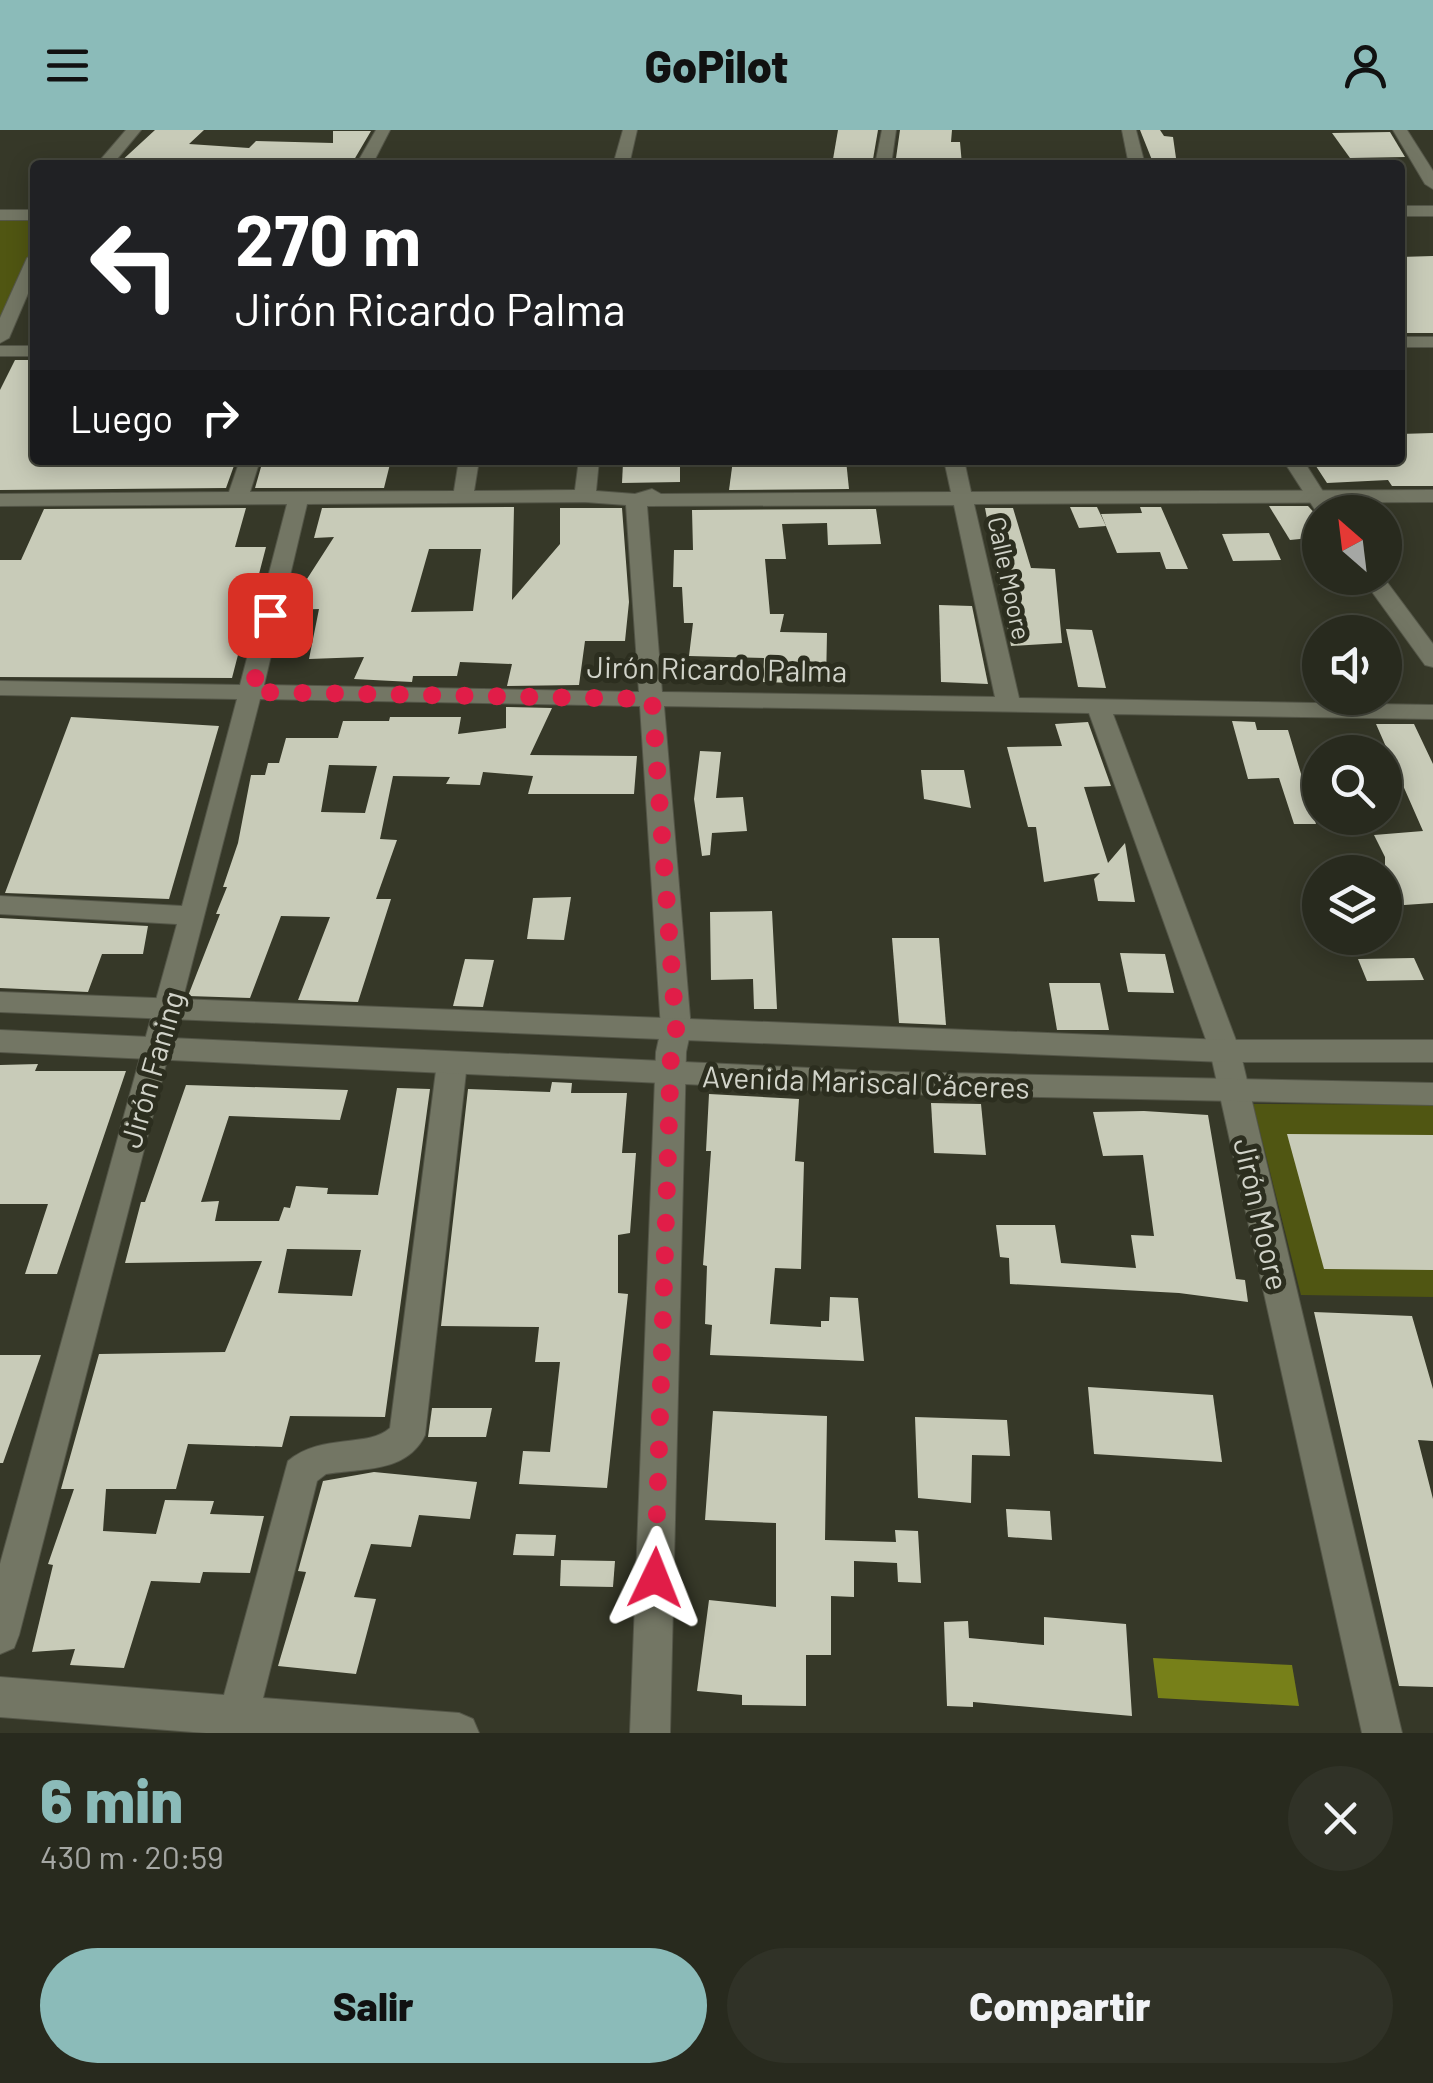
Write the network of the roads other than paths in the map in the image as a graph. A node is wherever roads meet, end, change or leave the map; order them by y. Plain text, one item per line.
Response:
1 (134, 130) edge
2 (383, 130) edge
3 (630, 130) edge
4 (889, 130) edge
5 (1129, 130) edge
6 (1400, 130) edge
7 (108, 160) edge
8 (367, 160) edge
9 (622, 160) edge
10 (884, 160) edge
11 (1136, 160) edge
12 (1433, 184) edge
13 (1405, 211) edge
14 (1433, 211) edge
15 (30, 215) edge
16 (0, 216) edge
17 (30, 269) edge
18 (0, 338) edge
19 (1405, 342) edge
20 (1433, 342) edge
21 (0, 351) edge
22 (30, 351) edge
23 (248, 465) edge
24 (467, 465) edge
25 (588, 465) edge
26 (955, 465) edge
27 (1295, 465) edge
28 (1433, 493) edge
29 (964, 494) junction
30 (1313, 495) edge
31 (1400, 495) edge
32 (584, 496) junction
33 (463, 498) junction
34 (0, 500) edge
35 (236, 500) junction
36 (298, 500) junction
37 (636, 500) junction
38 (1302, 500) edge
39 (1385, 595) edge
40 (1433, 660) edge
41 (0, 688) edge
42 (252, 692) junction
43 (652, 699) junction
44 (1009, 708) junction
45 (1099, 709) junction
46 (1433, 712) edge
47 (0, 905) edge
48 (194, 916) junction
49 (0, 1002) edge
50 (170, 1009) junction
51 (676, 1029) junction
52 (0, 1041) edge
53 (154, 1049) junction
54 (1225, 1051) junction
55 (1433, 1051) edge
56 (452, 1063) junction
57 (671, 1074) junction
58 (1234, 1093) junction
59 (1433, 1094) edge
60 (0, 1635) edge
61 (0, 1697) edge
62 (238, 1716) junction
63 (459, 1733) edge
64 (650, 1733) edge
65 (1382, 1733) edge

1 - 7 street
2 - 8 street
3 - 9 street
4 - 10 street
5 - 11 street
6 - 12 street
13 - 14 street
15 - 16 street
17 - 18 street
19 - 20 street
21 - 22 street
23 - 35 street
24 - 33 street
25 - 32 street
26 - 29 street, Calle Moore
27 - 30 street
28 - 31 street
29 - 37 street
29 - 38 street
29 - 44 street, Calle Moore
32 - 33 street
32 - 37 street
33 - 36 street
34 - 35 street
35 - 36 street
36 - 42 street, Jirón Faning
37 - 43 street
39 - 40 street
41 - 42 street, Jirón Ricardo Palma
42 - 43 street, Jirón Ricardo Palma
42 - 48 street, Jirón Faning
43 - 44 street, Jirón Ricardo Palma
43 - 51 street
44 - 45 street, Jirón Ricardo Palma
45 - 46 street, Jirón Ricardo Palma
45 - 54 street, Jirón Moore
47 - 48 street
48 - 50 street, Jirón Faning
49 - 50 street, Avenida Mariscal Cáceres
50 - 51 street, Avenida Mariscal Cáceres
50 - 53 street, Jirón Faning
51 - 54 street, Avenida Mariscal Cáceres
51 - 57 street
52 - 53 street, Avenida Mariscal Cáceres
53 - 56 street, Avenida Mariscal Cáceres
53 - 60 street, Jirón Faning
54 - 55 street, Avenida Mariscal Cáceres
54 - 58 street, Jirón Moore
56 - 57 street, Avenida Mariscal Cáceres
56 - 62 street
57 - 58 street, Avenida Mariscal Cáceres
57 - 64 street
58 - 59 street, Avenida Mariscal Cáceres
58 - 65 street, Jirón Moore
61 - 62 street
62 - 63 street

